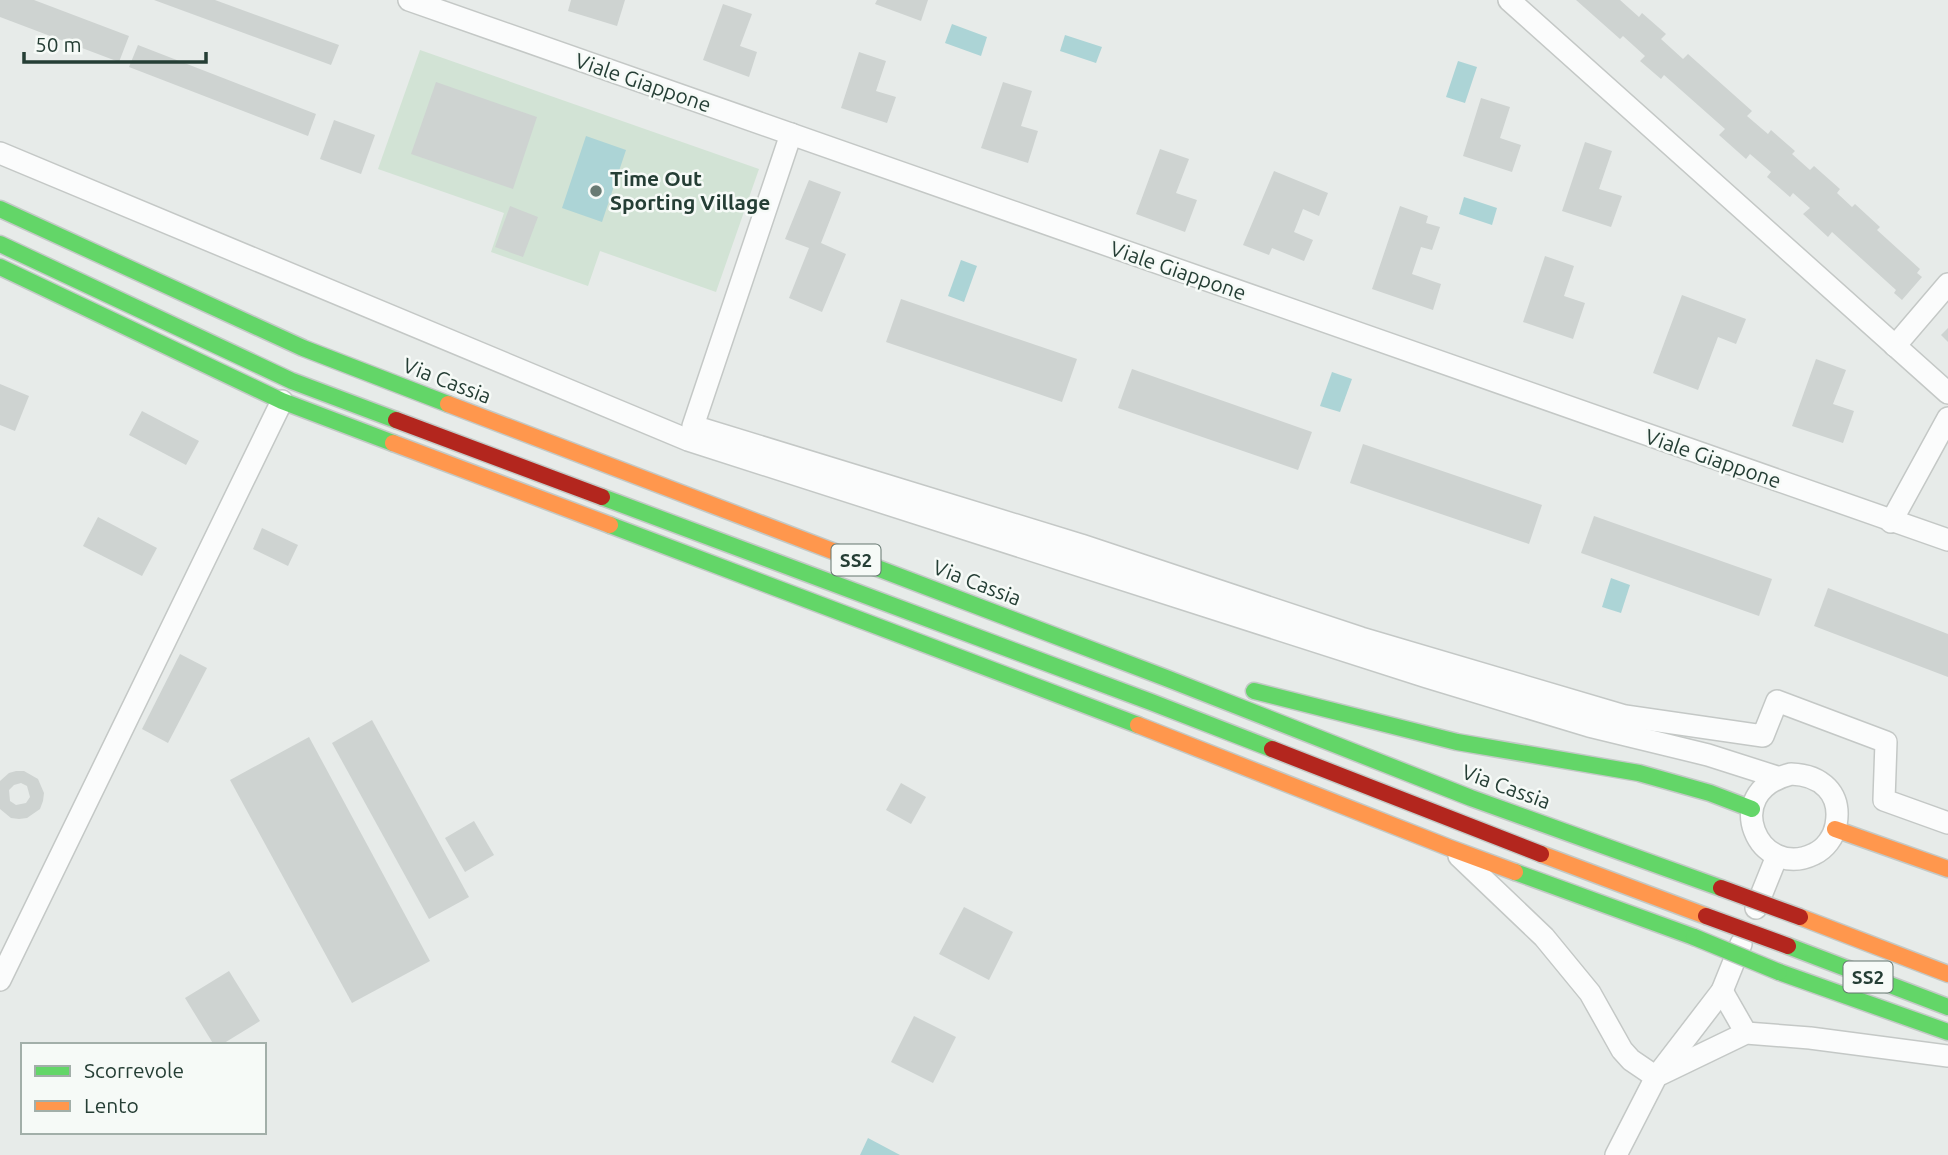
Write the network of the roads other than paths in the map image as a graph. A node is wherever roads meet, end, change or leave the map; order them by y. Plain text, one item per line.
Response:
1 (409, 0) edge
2 (1509, 0) edge
3 (791, 134) junction
4 (0, 153) edge
5 (0, 209) edge
6 (0, 244) edge
7 (0, 267) edge
8 (1948, 284) edge
9 (1895, 346) junction
10 (1948, 393) edge
11 (282, 401) junction
12 (1948, 418) edge
13 (1891, 522) junction
14 (1948, 540) edge
15 (1196, 673) dead end
16 (1166, 678) junction
17 (1234, 685) dead end
18 (1777, 777) junction
19 (1752, 809) junction
20 (1836, 821) junction
21 (1948, 823) edge
22 (1450, 848) junction
23 (1948, 853) edge
24 (1777, 856) junction
25 (1948, 869) edge
26 (1948, 974) edge
27 (0, 980) edge
28 (1722, 991) junction
29 (1948, 1007) edge
30 (1948, 1032) edge
31 (1746, 1033) junction
32 (1948, 1056) edge
33 (1656, 1077) junction
34 (1616, 1155) edge

1 - 3 street, Viale Giappone
2 - 9 street
3 - 13 street, Viale Giappone
3 - 21 street
4 - 18 street
5 - 16 main road, Via Cassia / SS2
6 - 29 main road, SS2, bridge
7 - 11 main road
8 - 9 street
9 - 10 street
11 - 22 main road
11 - 27 street
12 - 13 street
13 - 14 street, Viale Giappone
15 - 16 main road
16 - 26 main road, Via Cassia / SS2, bridge
17 - 19 main road
18 - 19 street
18 - 20 street
19 - 24 street
20 - 23 street
20 - 24 street
20 - 25 main road
22 - 30 main road, bridge
22 - 33 street
24 - 28 street
28 - 31 street
28 - 33 street
31 - 32 street
31 - 33 street
33 - 34 street

